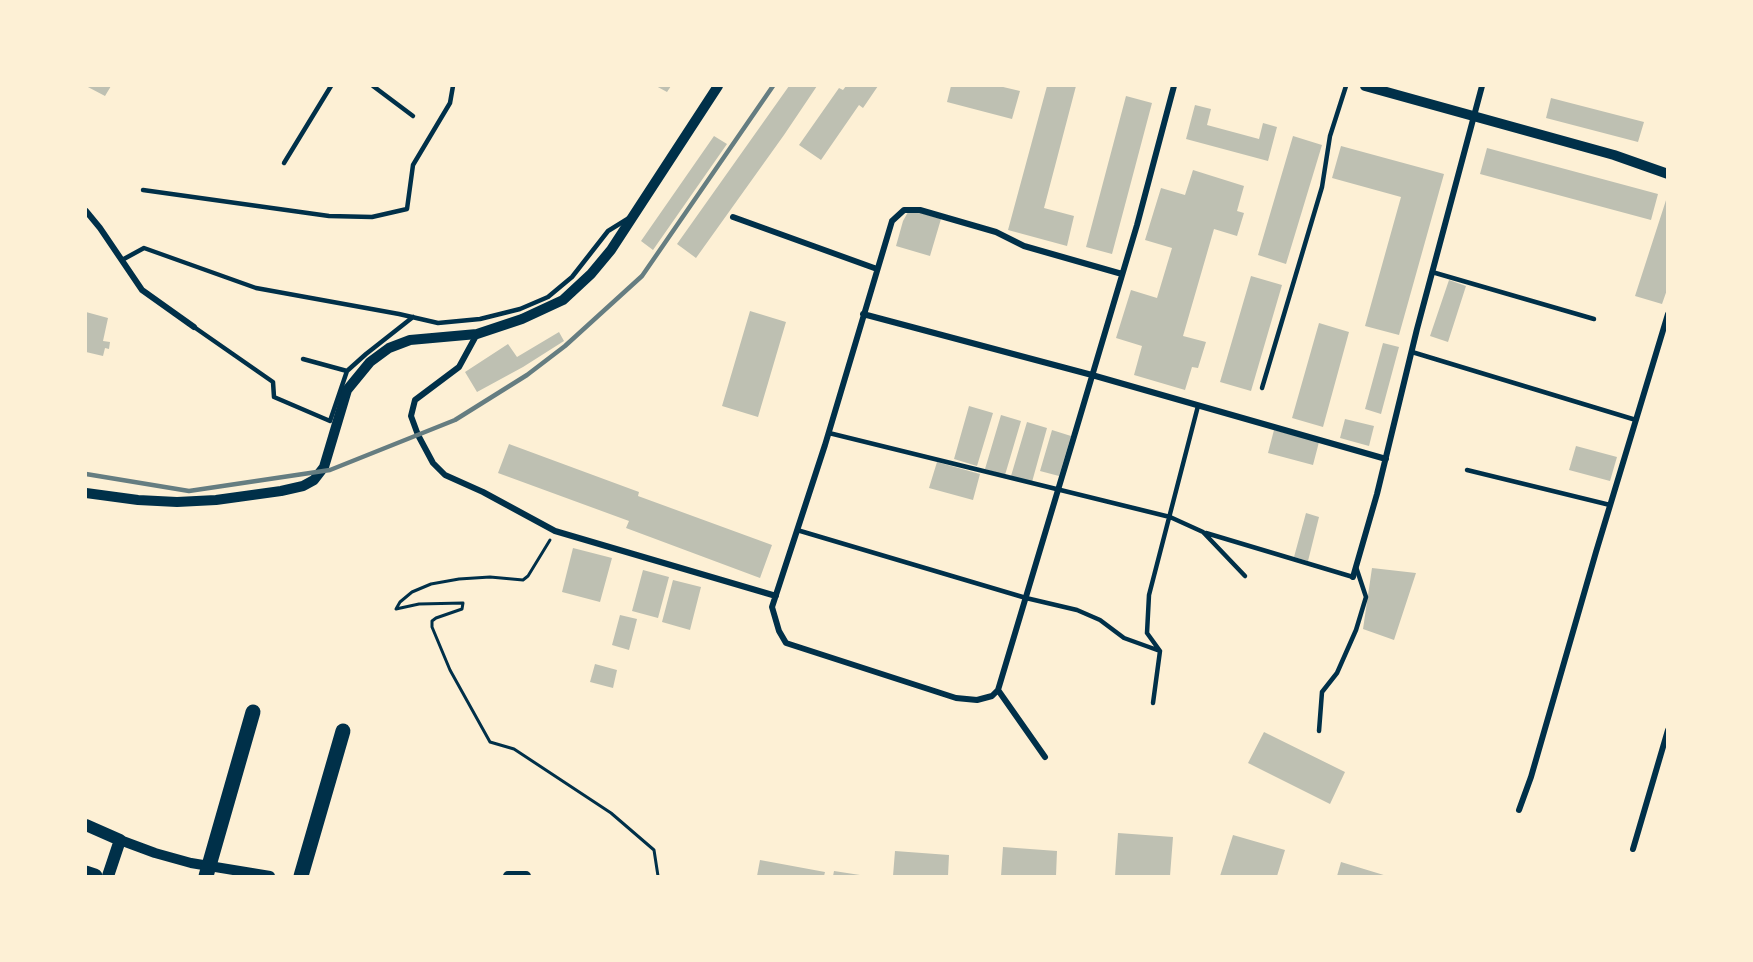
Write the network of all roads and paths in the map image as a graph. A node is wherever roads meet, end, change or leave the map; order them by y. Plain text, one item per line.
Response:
1 (331, 86) edge
2 (373, 86) edge
3 (453, 86) edge
4 (718, 86) edge
5 (1174, 86) edge
6 (1346, 86) edge
7 (1365, 86) edge
8 (1482, 86) edge
9 (413, 116) dead end
10 (1473, 116) junction
11 (284, 163) dead end
12 (1668, 174) edge
13 (143, 190) dead end
14 (86, 211) edge
15 (636, 213) junction
16 (733, 217) dead end
17 (122, 260) junction
18 (877, 269) junction
19 (1432, 272) junction
20 (1122, 274) junction
21 (863, 314) junction
22 (1668, 314) edge
23 (413, 317) junction
24 (1594, 319) dead end
25 (194, 327) joint
26 (477, 334) junction
27 (1412, 352) junction
28 (303, 359) dead end
29 (347, 371) junction
30 (1092, 375) junction
31 (1262, 388) dead end
32 (1198, 406) junction
33 (1636, 420) junction
34 (829, 433) junction
35 (1386, 459) junction
36 (1467, 470) dead end
37 (1059, 489) junction
38 (86, 494) edge
39 (1610, 505) junction
40 (1170, 517) junction
41 (555, 531) junction
42 (797, 531) junction
43 (1203, 532) junction
44 (1356, 567) junction
45 (1245, 576) dead end
46 (1353, 577) joint
47 (776, 596) junction
48 (1026, 598) junction
49 (1160, 651) junction
50 (998, 690) junction
51 (1153, 703) dead end
52 (253, 712) dead end
53 (343, 731) dead end
54 (1319, 731) dead end
55 (1667, 734) edge
56 (1045, 757) dead end
57 (1519, 810) dead end
58 (86, 825) edge
59 (120, 840) junction
60 (1633, 849) dead end
61 (86, 873) edge
62 (95, 876) edge
63 (108, 876) edge
64 (206, 876) edge
65 (270, 876) edge
66 (301, 876) edge
67 (508, 876) edge
68 (526, 876) edge
69 (658, 876) edge

1 - 11 lane
2 - 9 lane
3 - 13 lane
4 - 15 street
5 - 20 street
6 - 31 lane
7 - 10 street
8 - 10 street
10 - 12 street
10 - 19 street
14 - 17 street
15 - 23 lane
15 - 26 street
16 - 18 street
17 - 23 lane
17 - 25 street
18 - 20 street
18 - 21 street
19 - 24 lane
19 - 27 street
20 - 30 street
21 - 30 street
21 - 34 street
22 - 33 street
23 - 29 lane
25 - 29 lane
26 - 38 street
26 - 41 street
27 - 33 lane
27 - 35 street
28 - 29 lane
30 - 32 street
30 - 37 street
32 - 35 street
32 - 40 lane
33 - 39 street
34 - 37 lane
34 - 42 street
35 - 44 street
36 - 39 lane
37 - 40 lane
37 - 48 street
39 - 57 street
40 - 43 lane
40 - 49 lane
41 - 47 street
41 - 69 path
42 - 47 street
42 - 48 lane
43 - 45 lane
43 - 46 lane
44 - 46 street
44 - 54 lane
47 - 50 street
48 - 49 lane
48 - 50 street
49 - 51 lane
50 - 56 street
52 - 64 highway
53 - 66 highway
55 - 60 street
58 - 59 main road
59 - 63 main road
59 - 65 street
61 - 62 highway
67 - 68 street

